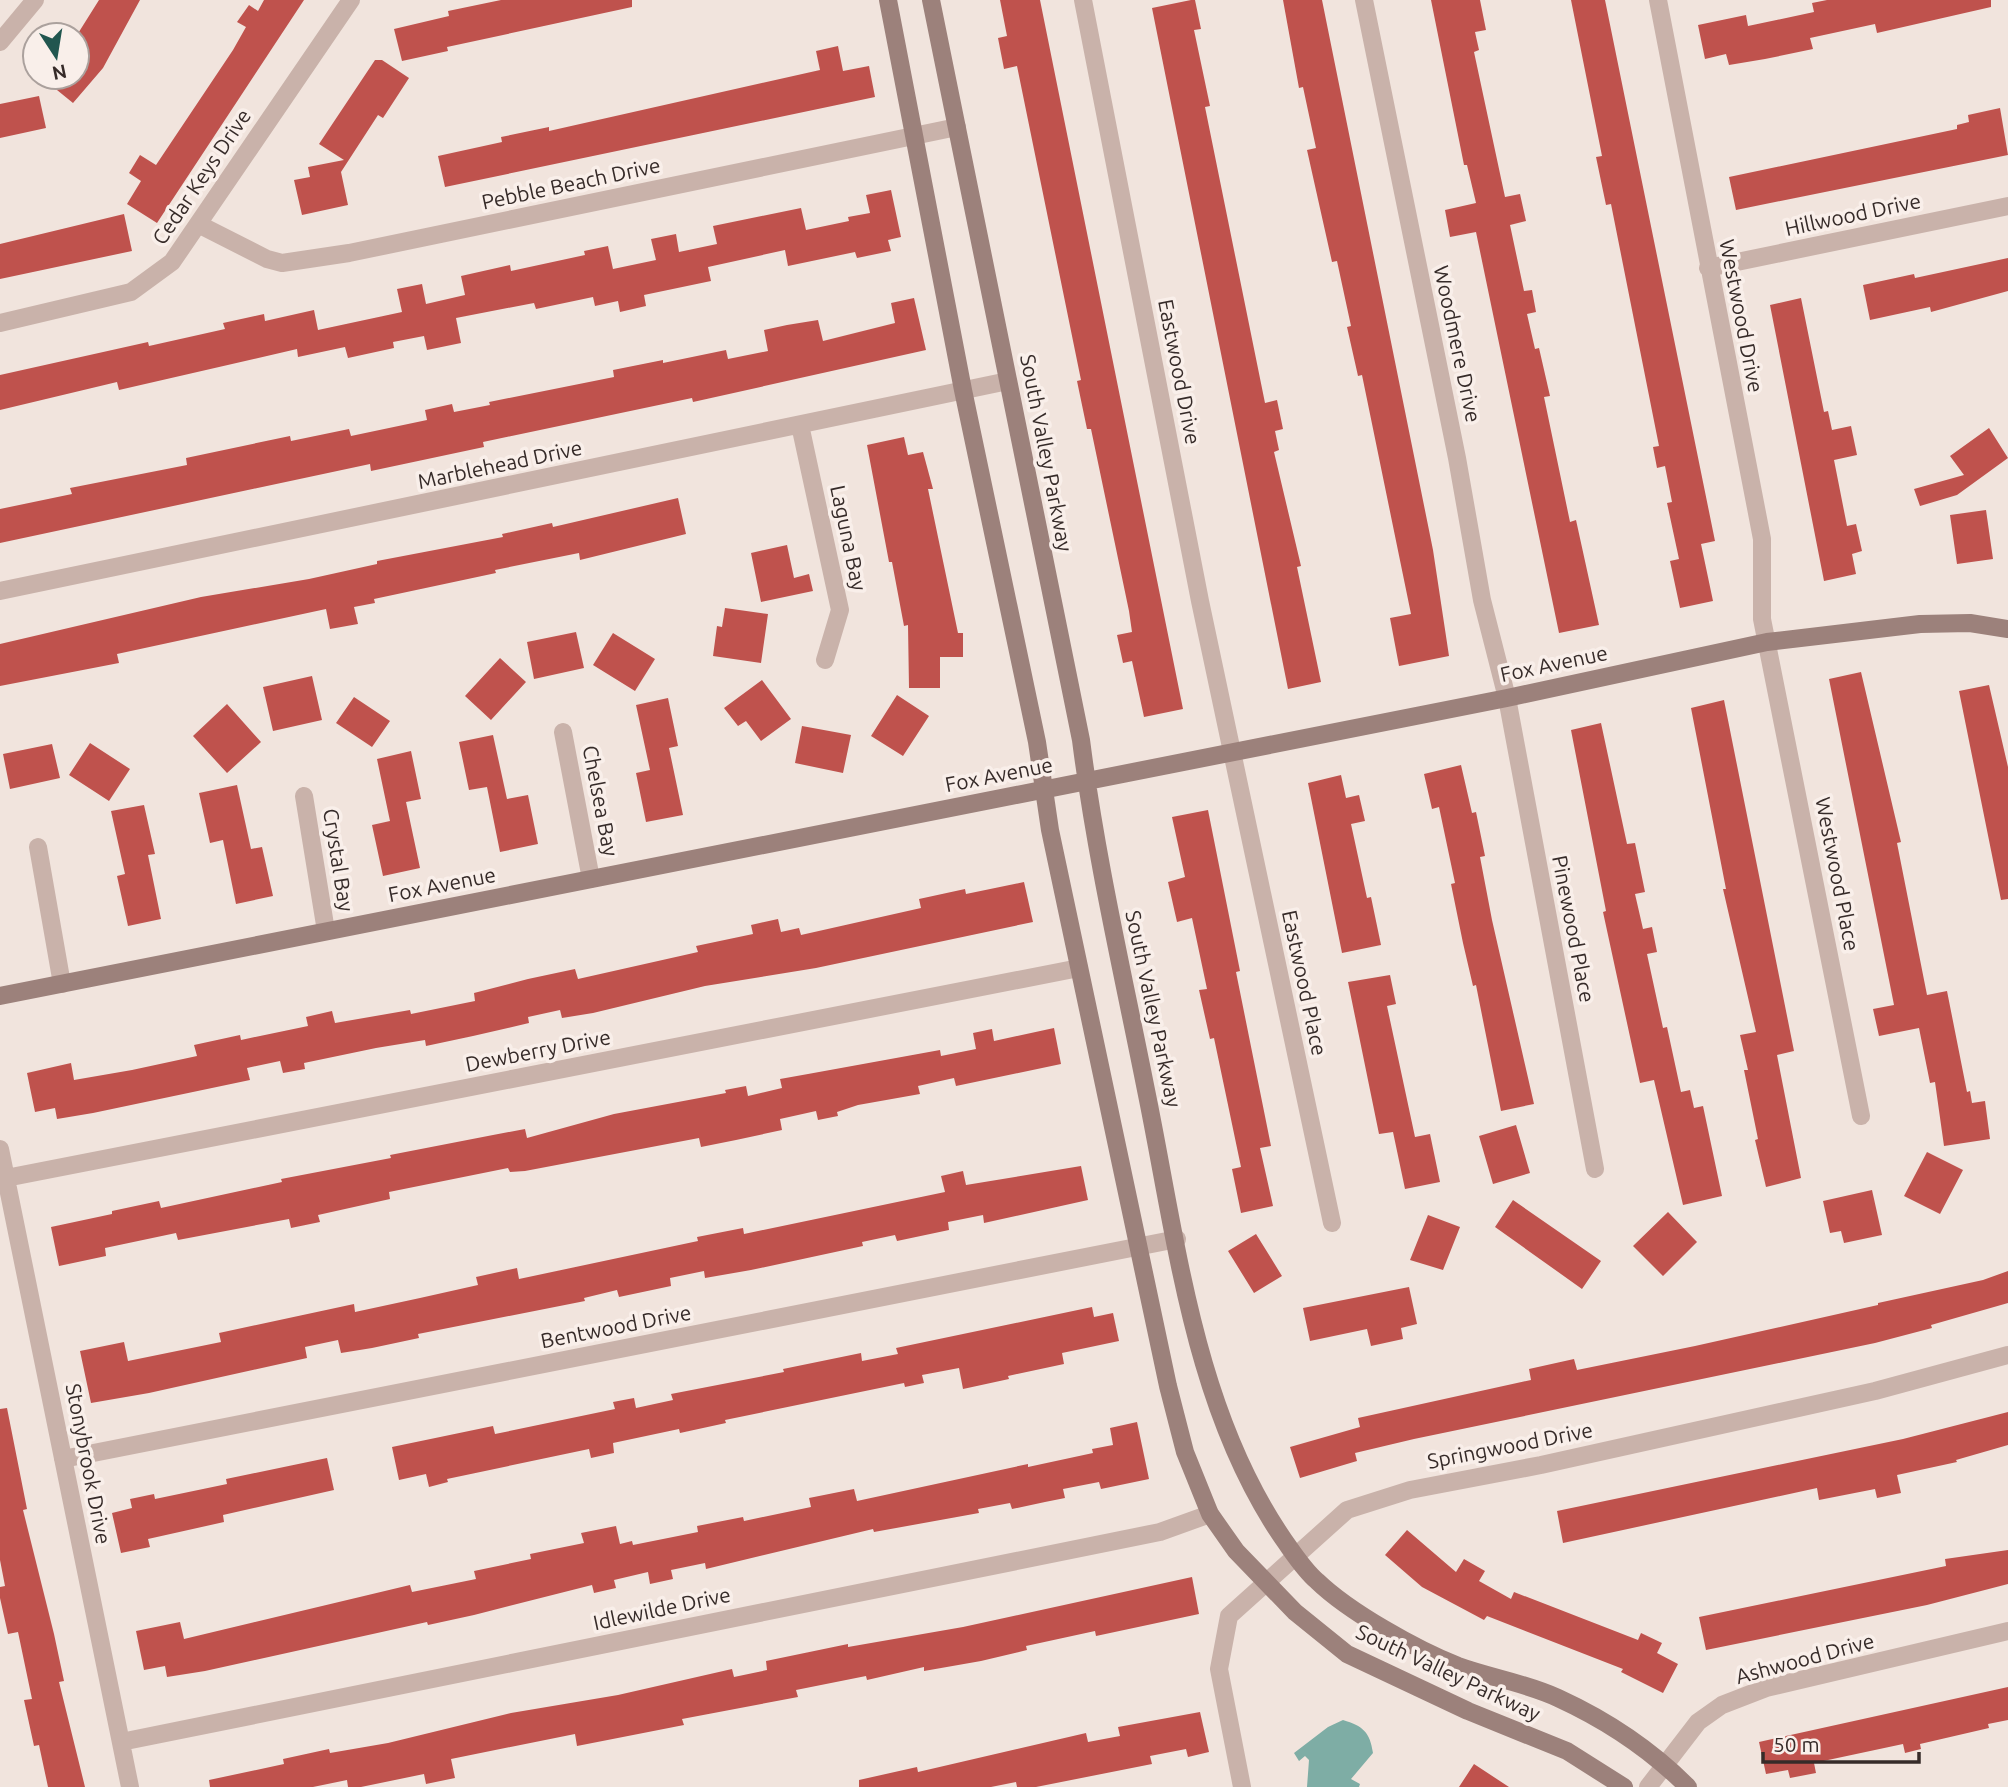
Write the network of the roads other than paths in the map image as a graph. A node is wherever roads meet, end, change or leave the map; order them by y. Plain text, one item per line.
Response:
1 (35, 0) edge
2 (351, 0) edge
3 (888, 0) edge
4 (931, 0) edge
5 (1083, 0) edge
6 (1364, 0) edge
7 (1658, 0) edge
8 (0, 42) edge
9 (957, 127) junction
10 (914, 136) junction
11 (2008, 206) edge
12 (200, 225) junction
13 (1708, 268) junction
14 (0, 323) edge
15 (1008, 381) junction
16 (963, 390) junction
17 (800, 425) junction
18 (0, 591) edge
19 (2008, 629) edge
20 (1767, 642) junction
21 (824, 660) dead end
22 (1507, 698) junction
23 (563, 732) dead end
24 (1232, 752) junction
25 (1086, 782) junction
26 (1044, 789) junction
27 (304, 796) dead end
28 (38, 848) dead end
29 (591, 879) junction
30 (327, 931) junction
31 (1079, 968) junction
32 (62, 984) junction
33 (0, 996) edge
34 (1861, 1116) dead end
35 (0, 1149) edge
36 (1595, 1169) dead end
37 (6, 1178) junction
38 (1332, 1223) dead end
39 (1177, 1240) junction
40 (1139, 1248) junction
41 (2008, 1355) edge
42 (64, 1459) junction
43 (1210, 1514) junction
44 (1295, 1555) junction
45 (1266, 1580) junction
46 (2008, 1631) edge
47 (121, 1742) junction
48 (1665, 1765) junction
49 (130, 1787) edge
50 (1241, 1787) edge
51 (1624, 1787) edge
52 (1648, 1787) edge
53 (1688, 1787) edge

1 - 8 street
2 - 12 street, Cedar Keys Drive
3 - 10 main road, South Valley Parkway
4 - 9 main road, South Valley Parkway
5 - 24 street, Eastwood Drive
6 - 22 street, Woodmere Drive
7 - 13 street, Westwood Drive
9 - 10 street, Pebble Beach Drive
9 - 15 main road, South Valley Parkway
10 - 12 street, Pebble Beach Drive
10 - 16 main road, South Valley Parkway
11 - 13 street, Hillwood Drive
12 - 14 street, Cedar Keys Drive
13 - 20 street, Westwood Drive
15 - 16 street, Marblehead Drive
15 - 25 main road, South Valley Parkway
16 - 17 street, Marblehead Drive
16 - 26 main road, South Valley Parkway
17 - 18 street, Marblehead Drive
17 - 21 street, Laguna Bay
19 - 20 main road, Fox Avenue
20 - 22 main road, Fox Avenue
20 - 34 street, Westwood Place
22 - 24 main road, Fox Avenue
22 - 36 street, Pinewood Place
23 - 29 street, Chelsea Bay
24 - 25 main road, Fox Avenue
24 - 38 street, Eastwood Place
25 - 26 main road, Fox Avenue
25 - 39 main road, South Valley Parkway
26 - 29 main road, Fox Avenue
26 - 31 main road, South Valley Parkway
27 - 30 street, Crystal Bay
28 - 32 street
29 - 30 main road, Fox Avenue
30 - 32 main road, Fox Avenue
31 - 37 street, Dewberry Drive
31 - 40 main road, South Valley Parkway
32 - 33 main road, Fox Avenue
35 - 37 street, Stonybrook Drive
37 - 42 street, Stonybrook Drive
39 - 40 street, Bentwood Drive
39 - 44 main road, South Valley Parkway
40 - 42 street, Bentwood Drive
40 - 43 main road, South Valley Parkway
41 - 44 street, Springwood Drive
42 - 47 street, Stonybrook Drive
43 - 45 main road, South Valley Parkway
43 - 47 street, Idlewilde Drive
44 - 45 street, Springwood Drive
44 - 48 main road, South Valley Parkway
45 - 50 street, Springwood Drive
45 - 51 main road, South Valley Parkway
46 - 48 street, Ashwood Drive
47 - 49 street, Stonybrook Drive
48 - 52 street, Ashwood Drive
48 - 53 main road, South Valley Parkway

